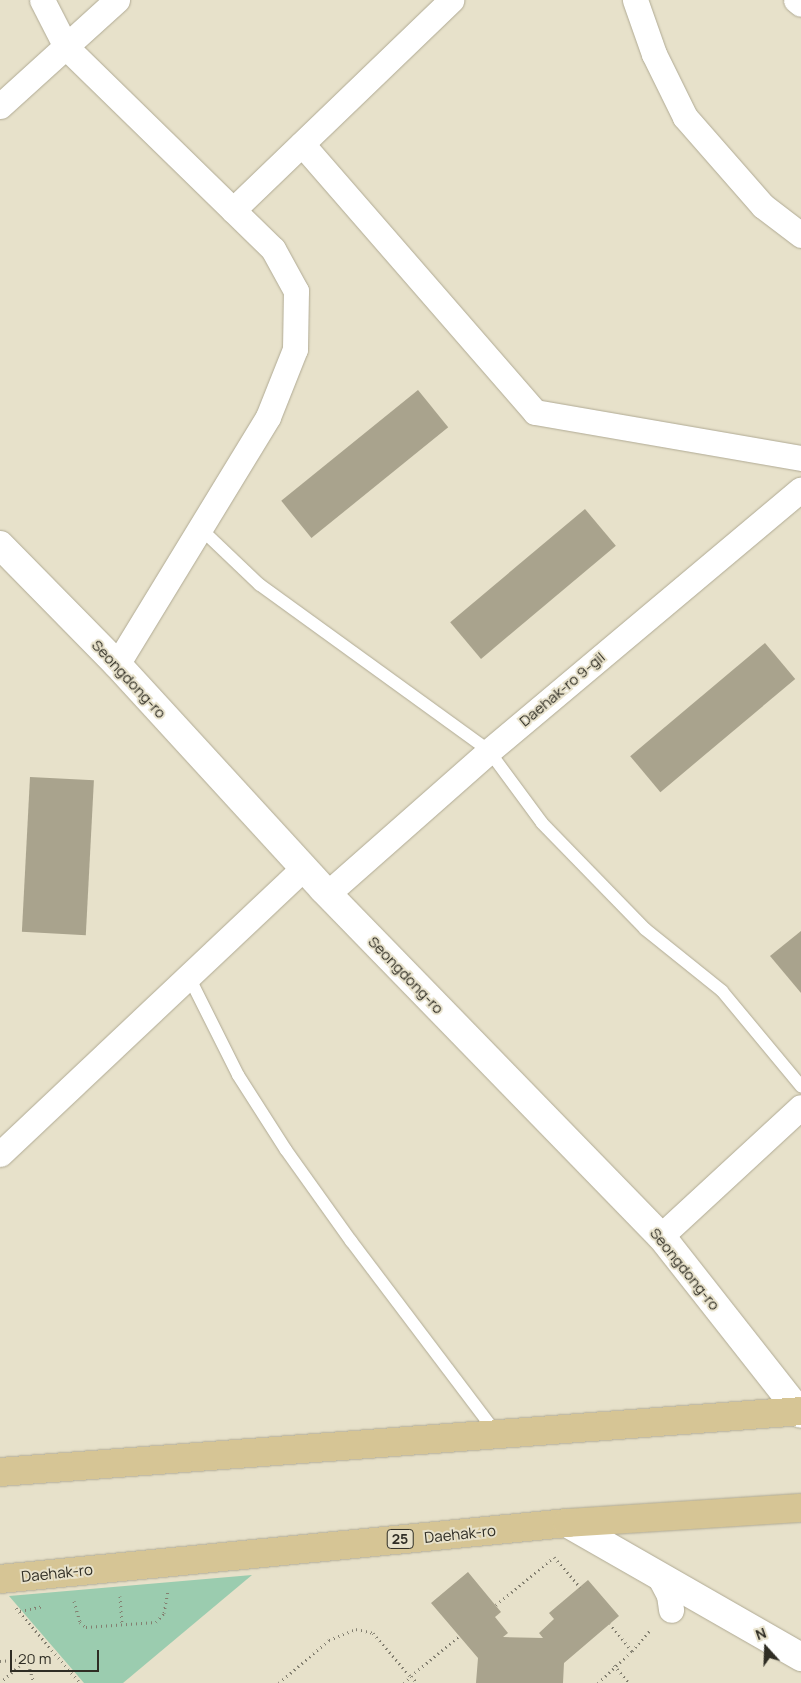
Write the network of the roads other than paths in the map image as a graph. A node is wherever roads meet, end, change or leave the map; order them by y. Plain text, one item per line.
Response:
1 (42, 0) edge
2 (117, 0) edge
3 (452, 0) edge
4 (635, 0) edge
5 (796, 0) edge
6 (801, 4) edge
7 (66, 46) junction
8 (0, 106) edge
9 (302, 144) junction
10 (233, 210) junction
11 (801, 235) edge
12 (801, 458) edge
13 (801, 489) edge
14 (199, 527) junction
15 (0, 545) edge
16 (117, 664) junction
17 (489, 751) junction
18 (304, 868) junction
19 (327, 894) junction
20 (189, 977) junction
21 (801, 1086) edge
22 (801, 1107) edge
23 (0, 1154) edge
24 (661, 1236) junction
25 (800, 1412) edge
26 (497, 1434) junction
27 (0, 1472) edge
28 (801, 1508) edge
29 (567, 1523) junction
30 (660, 1578) junction
31 (0, 1579) edge
32 (671, 1610) dead end
33 (801, 1658) edge

1 - 7 street
2 - 7 street
3 - 9 street
4 - 11 street
5 - 6 street
7 - 8 street
7 - 10 street
9 - 10 street
9 - 12 street
10 - 14 street
13 - 17 street, Daehak-ro 9-gil
14 - 16 street
14 - 17 lane
15 - 16 street, Seongdong-ro
16 - 18 street, Seongdong-ro
17 - 19 street, Daehak-ro 9-gil
17 - 21 lane
18 - 19 street, Seongdong-ro
18 - 20 street
19 - 24 street, Seongdong-ro
20 - 23 street
20 - 26 lane
22 - 24 street
24 - 25 street, Seongdong-ro
25 - 26 main road
26 - 27 main road
28 - 29 main road, Daehak-ro / 25
29 - 30 street
29 - 31 main road, Daehak-ro / 25
30 - 32 street
30 - 33 street

